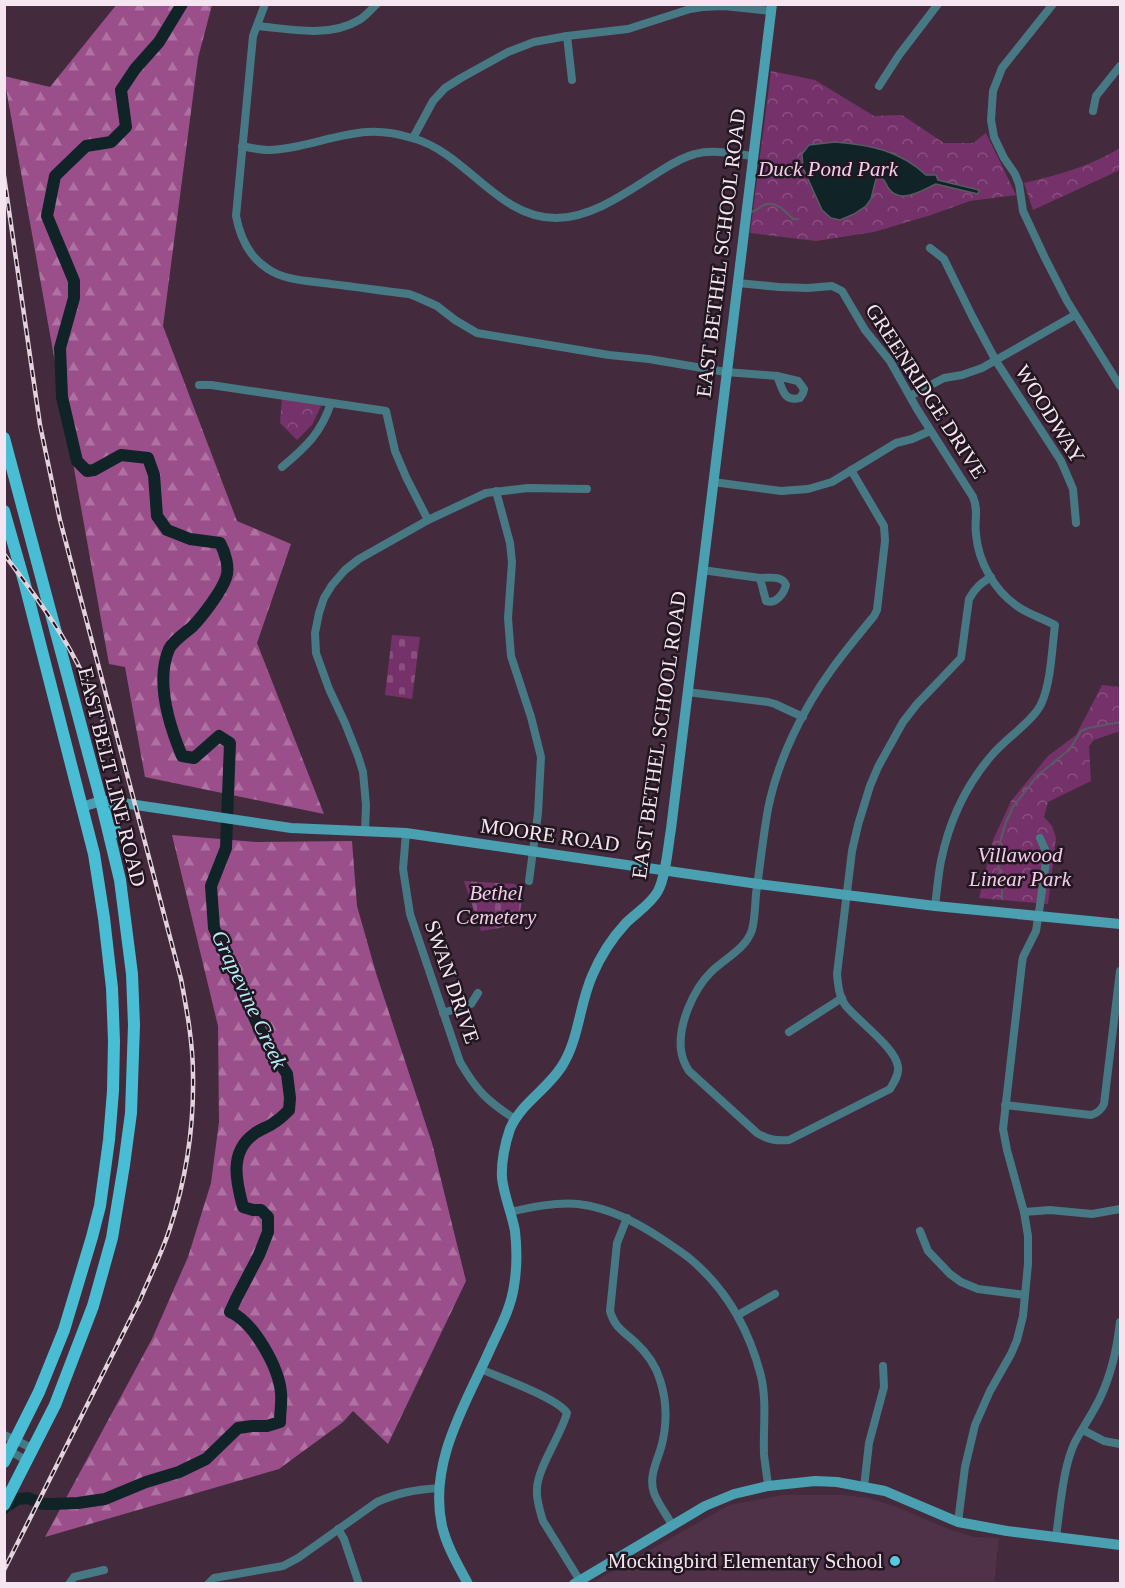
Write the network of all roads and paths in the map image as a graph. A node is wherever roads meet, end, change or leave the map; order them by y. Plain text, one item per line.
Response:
1 (265, 4) edge
2 (377, 4) edge
3 (938, 4) edge
4 (1053, 4) edge
5 (689, 7) edge
6 (771, 8) edge
7 (257, 26) junction
8 (567, 36) junction
9 (1120, 66) edge
10 (572, 80) dead end
11 (879, 86) dead end
12 (1093, 111) dead end
13 (413, 138) junction
14 (242, 146) junction
15 (753, 156) junction
16 (930, 248) dead end
17 (737, 283) junction
18 (1075, 315) junction
19 (996, 360) junction
20 (726, 372) junction
21 (777, 376) dead end
22 (199, 385) dead end
23 (1120, 386) edge
24 (910, 396) junction
25 (331, 403) junction
26 (930, 431) junction
27 (5, 445) edge
28 (282, 467) dead end
29 (851, 470) junction
30 (713, 482) junction
31 (587, 489) dead end
32 (496, 492) junction
33 (4, 511) edge
34 (428, 520) junction
35 (1076, 523) dead end
36 (702, 570) junction
37 (991, 577) junction
38 (760, 578) dead end
39 (687, 692) junction
40 (802, 717) junction
41 (101, 801) junction
42 (117, 802) junction
43 (82, 807) junction
44 (365, 831) junction
45 (406, 833) junction
46 (1040, 838) dead end
47 (534, 853) junction
48 (664, 871) junction
49 (120, 880) junction
50 (529, 881) dead end
51 (758, 884) junction
52 (847, 895) junction
53 (935, 906) junction
54 (1038, 917) junction
55 (1120, 924) edge
56 (1120, 971) edge
57 (478, 993) dead end
58 (842, 998) junction
59 (443, 1013) junction
60 (789, 1032) dead end
61 (1005, 1105) junction
62 (515, 1119) junction
63 (100, 1206) junction
64 (117, 1209) junction
65 (1120, 1209) edge
66 (510, 1212) junction
67 (1024, 1212) junction
68 (627, 1218) junction
69 (920, 1231) dead end
70 (775, 1294) dead end
71 (1025, 1295) junction
72 (738, 1315) junction
73 (1120, 1322) edge
74 (883, 1366) dead end
75 (481, 1370) junction
76 (1083, 1430) junction
77 (1120, 1444) edge
78 (8, 1447) edge
79 (29, 1454) junction
80 (768, 1486) junction
81 (864, 1486) junction
82 (439, 1488) junction
83 (4, 1505) edge
84 (958, 1522) junction
85 (672, 1525) junction
86 (338, 1529) junction
87 (1056, 1536) junction
88 (1120, 1545) edge
89 (104, 1570) dead end
90 (578, 1582) edge
91 (69, 1584) edge
92 (208, 1584) edge
93 (359, 1584) edge
94 (468, 1584) edge

1 - 7 street
2 - 7 street
3 - 11 street
4 - 18 street
5 - 6 street
5 - 8 street
6 - 15 street, EAST BETHEL SCHOOL ROAD
7 - 14 street
8 - 10 street
8 - 13 street
9 - 12 street
13 - 14 street
13 - 15 street
14 - 20 street
15 - 17 street, EAST BETHEL SCHOOL ROAD
16 - 19 street, WOODWAY
17 - 20 street, EAST BETHEL SCHOOL ROAD
17 - 24 street, GREENRIDGE DRIVE
18 - 19 street
18 - 23 street
19 - 24 street
19 - 35 street, WOODWAY
20 - 21 street
20 - 30 street, EAST BETHEL SCHOOL ROAD
22 - 25 street
24 - 26 street, GREENRIDGE DRIVE
25 - 28 street
25 - 34 street
26 - 29 street
26 - 37 street, GREENRIDGE DRIVE
27 - 41 main road, EAST BELT LINE ROAD
29 - 30 street
29 - 40 street
30 - 36 street, EAST BETHEL SCHOOL ROAD
31 - 32 street
32 - 34 street
32 - 47 street
33 - 43 main road, EAST BELT LINE ROAD
34 - 44 street
36 - 38 street
36 - 39 street, EAST BETHEL SCHOOL ROAD
37 - 52 street
37 - 53 street, GREENRIDGE DRIVE
39 - 40 street
39 - 48 street, EAST BETHEL SCHOOL ROAD
40 - 51 street
41 - 42 street, MOORE ROAD
41 - 43 street, MOORE ROAD
41 - 49 main road, EAST BELT LINE ROAD
42 - 44 street, MOORE ROAD
42 - 49 main road
43 - 63 main road, EAST BELT LINE ROAD
44 - 45 street, MOORE ROAD
45 - 47 street, MOORE ROAD
45 - 59 street, SWAN DRIVE
46 - 54 street
47 - 48 street, MOORE ROAD
47 - 50 street
48 - 51 street, MOORE ROAD
48 - 62 street, EAST BETHEL SCHOOL ROAD
49 - 64 main road, EAST BELT LINE ROAD
51 - 52 street, MOORE ROAD
51 - 58 street
52 - 53 street, MOORE ROAD
52 - 58 street
53 - 54 street, MOORE ROAD
54 - 55 street, MOORE ROAD
54 - 61 street
56 - 61 street
57 - 59 street
58 - 60 street
59 - 62 street, SWAN DRIVE
61 - 67 street
62 - 66 street, EAST BETHEL SCHOOL ROAD
63 - 64 main road
63 - 78 main road, EAST BELT LINE ROAD
64 - 79 main road, EAST BELT LINE ROAD
65 - 67 street
66 - 68 street
66 - 75 street, EAST BETHEL SCHOOL ROAD
67 - 71 street
68 - 72 street
68 - 85 street
69 - 71 street
70 - 72 street
71 - 84 street
72 - 80 street
73 - 76 street
74 - 81 street
75 - 82 street, EAST BETHEL SCHOOL ROAD
75 - 90 street
76 - 77 street
76 - 87 street
78 - 79 street
78 - 79 street
79 - 83 main road, EAST BELT LINE ROAD
80 - 81 street
80 - 85 street
81 - 84 street
82 - 86 street
82 - 94 street, EAST BETHEL SCHOOL ROAD
84 - 87 street
85 - 90 street
86 - 92 street
86 - 93 street
87 - 88 street
89 - 91 street

